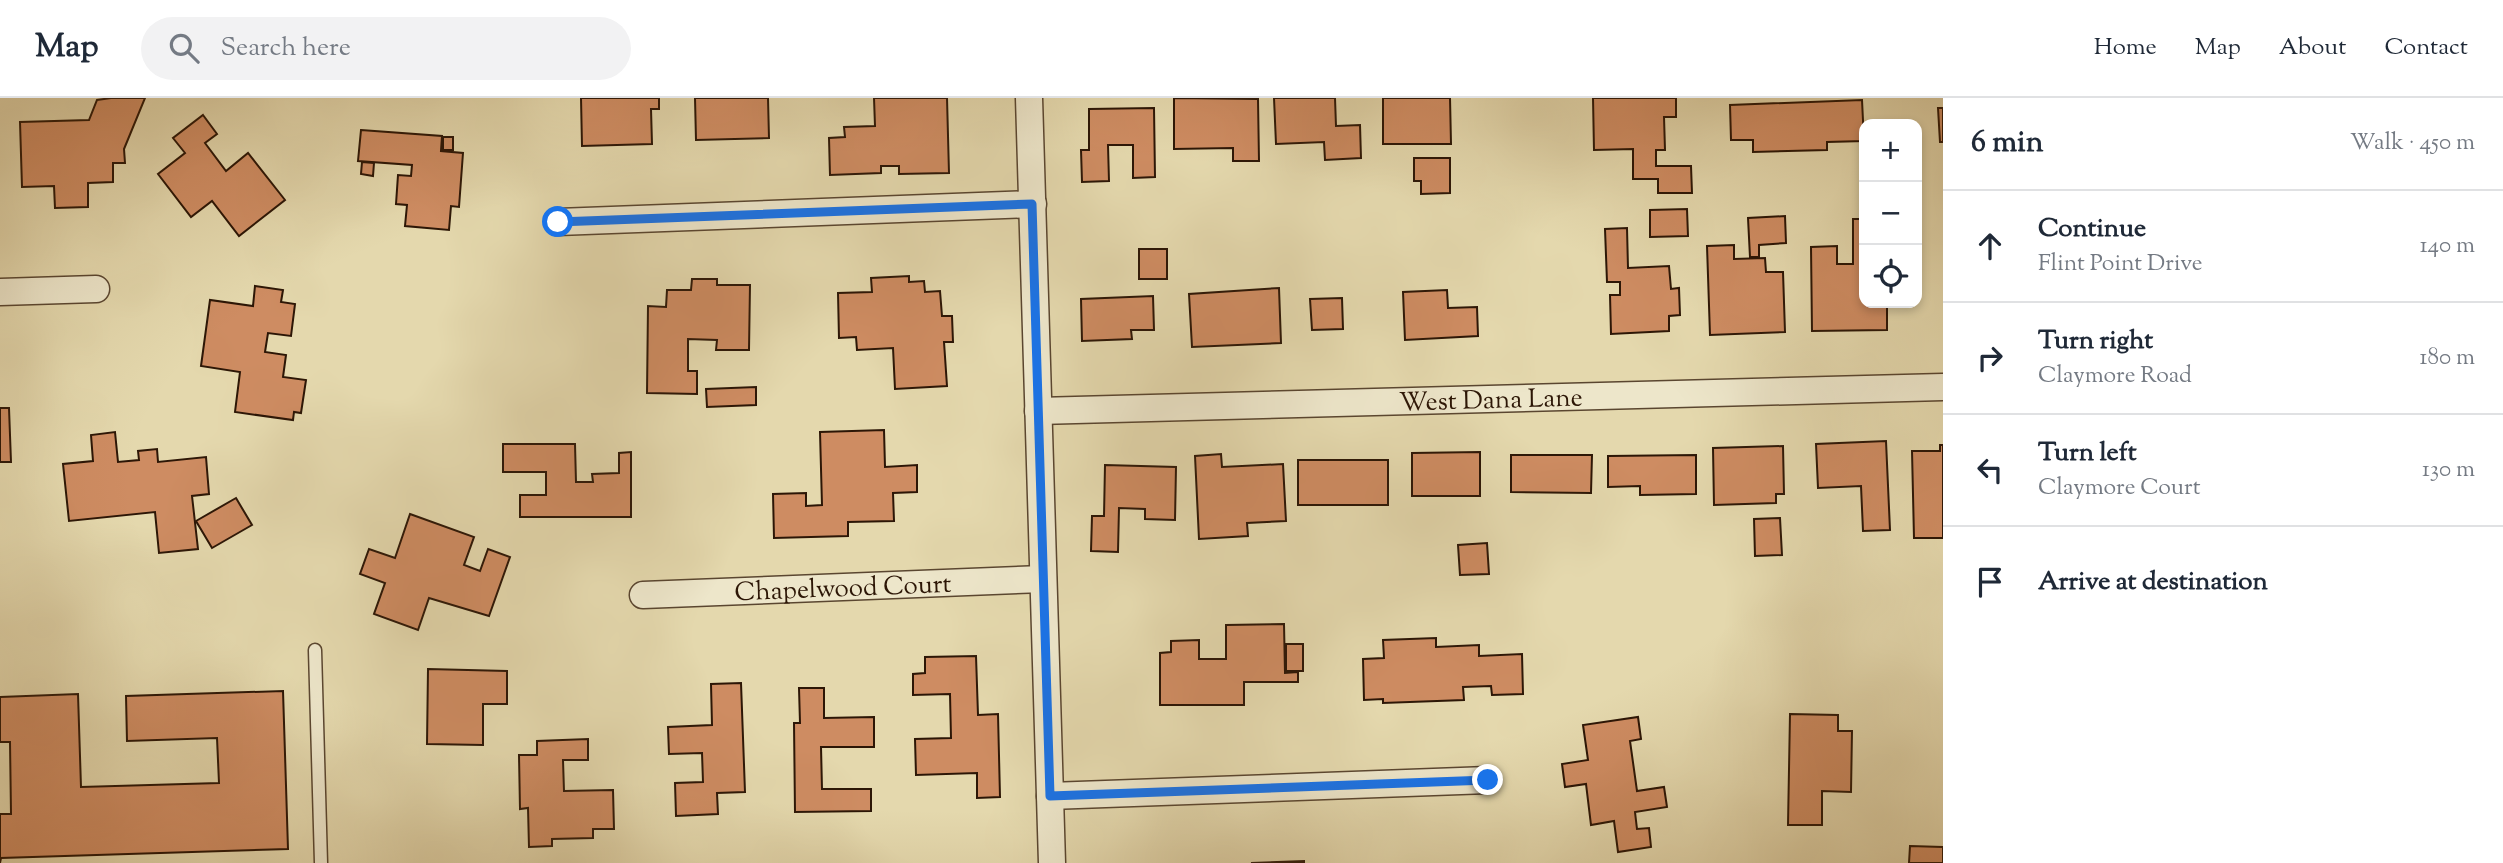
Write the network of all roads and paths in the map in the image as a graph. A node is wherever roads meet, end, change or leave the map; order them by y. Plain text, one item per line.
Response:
1 (1029, 98) edge
2 (1032, 204) junction
3 (558, 222) dead end
4 (96, 289) dead end
5 (0, 292) edge
6 (1943, 387) edge
7 (1038, 411) junction
8 (1043, 579) junction
9 (643, 595) dead end
10 (315, 650) dead end
11 (1488, 780) dead end
12 (1050, 796) junction
13 (321, 863) edge
14 (1052, 863) edge

1 - 2 street
2 - 3 street
2 - 7 street
4 - 5 street
6 - 7 street, West Dana Lane
7 - 8 street
8 - 9 street, Chapelwood Court
8 - 12 street
10 - 13 lane
11 - 12 street
12 - 14 street

